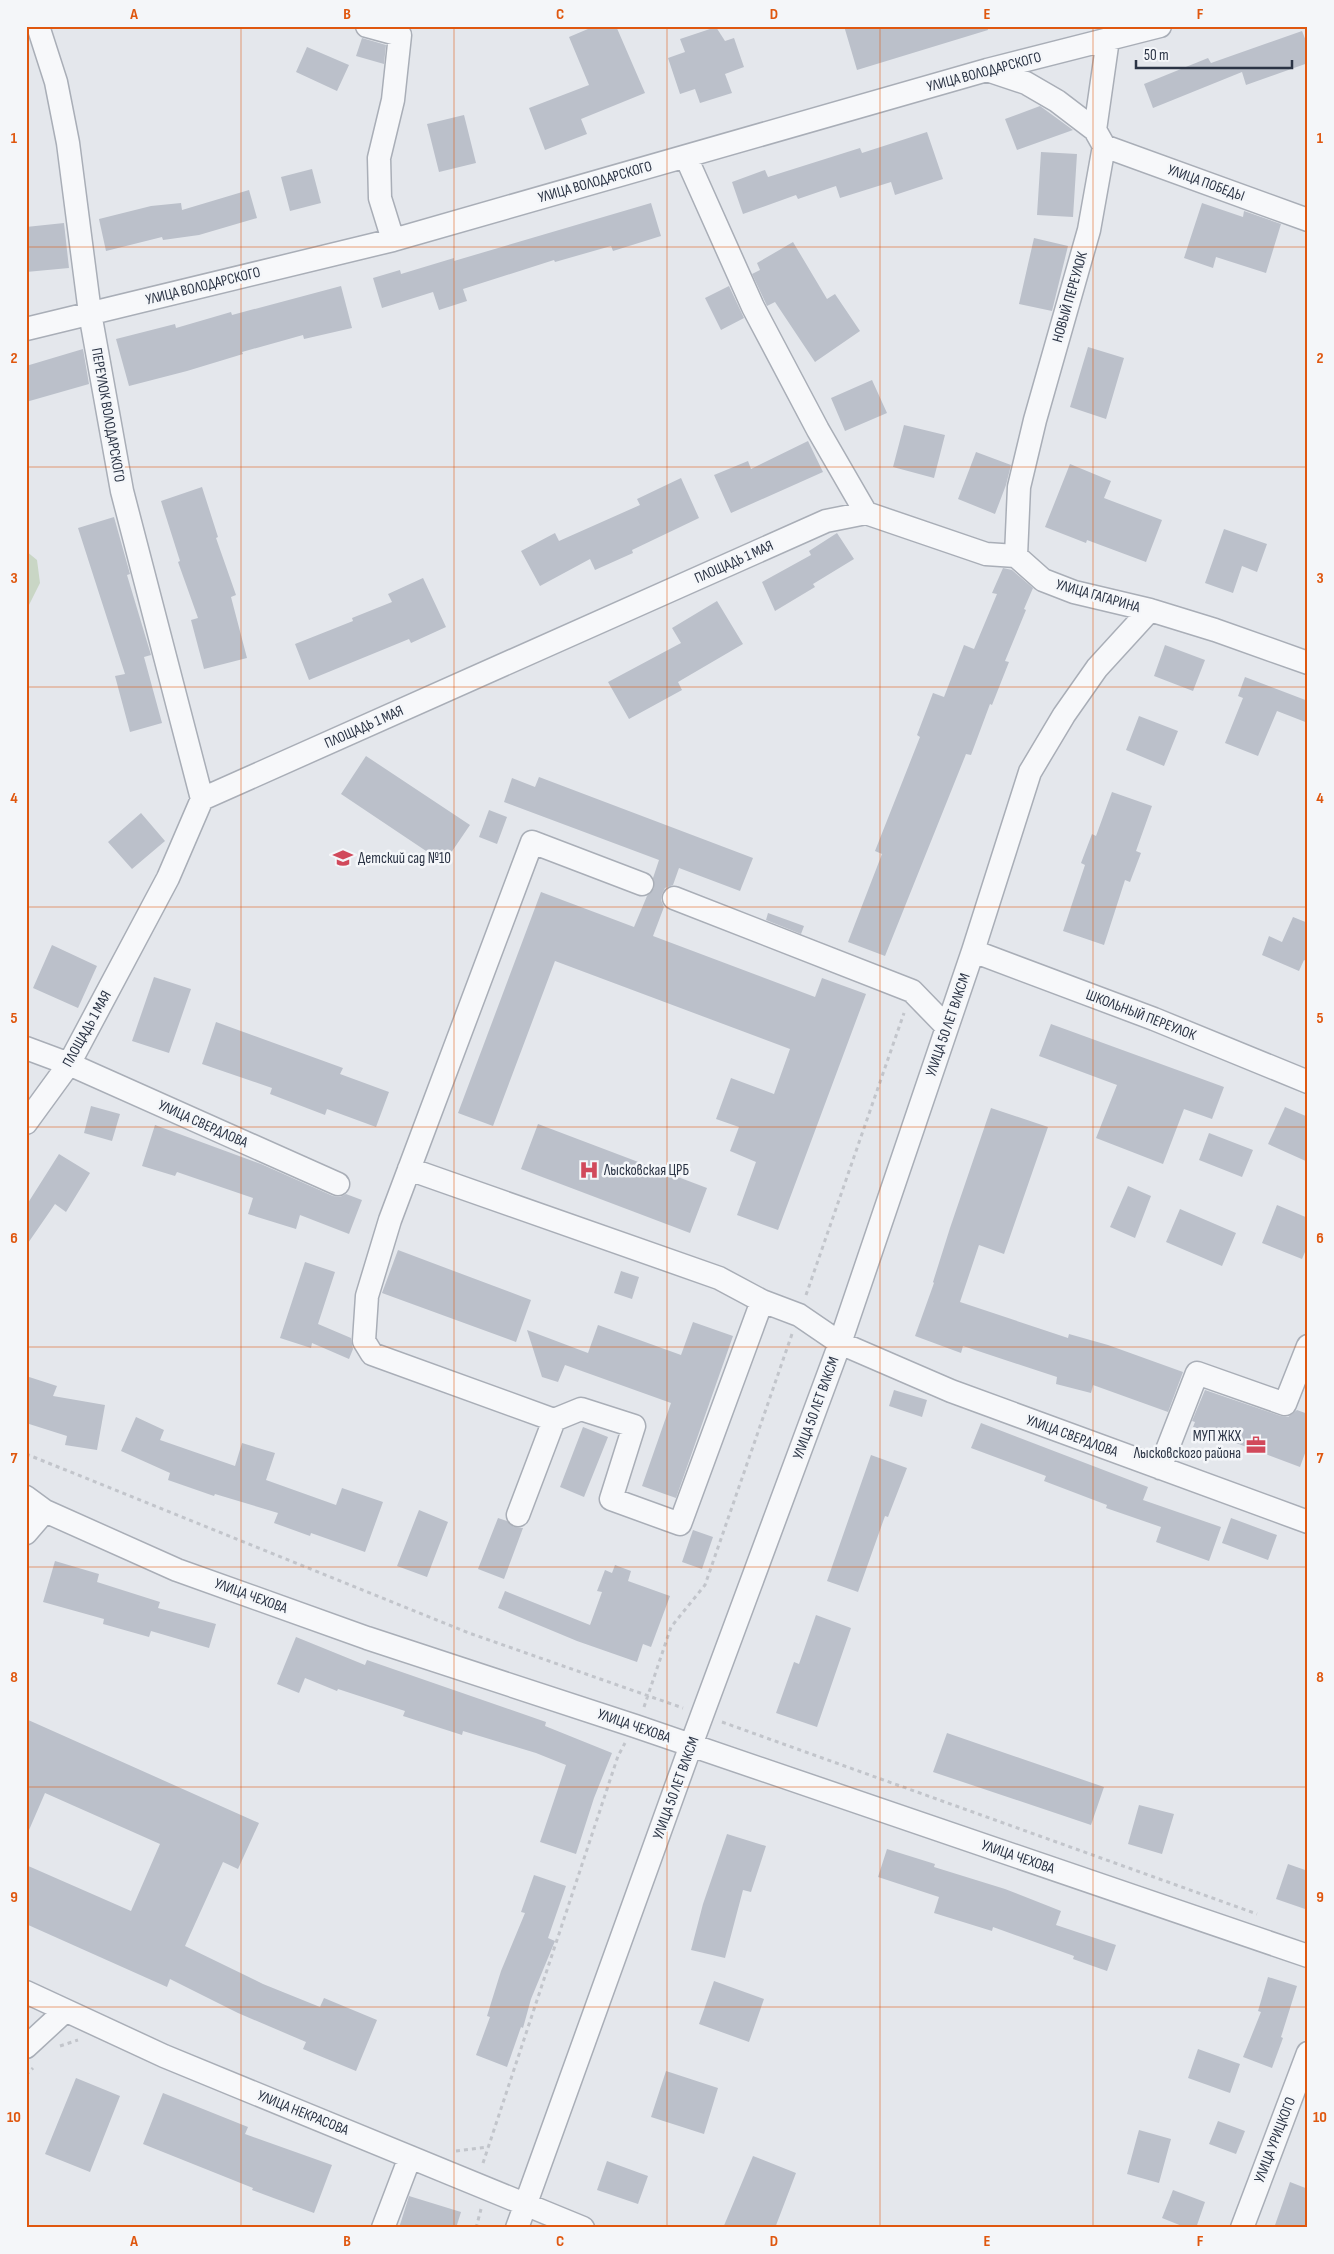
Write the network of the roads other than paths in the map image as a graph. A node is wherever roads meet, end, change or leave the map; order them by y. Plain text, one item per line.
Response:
1 (38, 26) edge
2 (367, 26) edge
3 (1160, 26) edge
4 (1108, 39) junction
5 (987, 70) junction
6 (1100, 138) junction
7 (686, 157) junction
8 (1308, 220) edge
9 (392, 240) junction
10 (90, 313) junction
11 (26, 329) edge
12 (866, 513) junction
13 (1016, 556) junction
14 (1150, 610) junction
15 (1308, 664) edge
16 (202, 799) junction
17 (642, 884) dead end
18 (674, 898) dead end
19 (973, 951) junction
20 (947, 1027) junction
21 (26, 1048) edge
22 (69, 1064) junction
23 (1307, 1079) edge
24 (26, 1123) edge
25 (409, 1169) junction
26 (338, 1184) dead end
27 (762, 1301) junction
28 (840, 1343) junction
29 (1308, 1346) edge
30 (554, 1420) junction
31 (1160, 1468) junction
32 (26, 1497) edge
33 (44, 1510) junction
34 (518, 1515) dead end
35 (1308, 1522) edge
36 (26, 1533) edge
37 (691, 1745) junction
38 (1308, 1956) edge
39 (26, 1992) edge
40 (65, 2011) junction
41 (26, 2047) edge
42 (1308, 2053) edge
43 (410, 2157) junction
44 (526, 2204) junction
45 (383, 2228) edge
46 (517, 2228) edge
47 (583, 2228) edge
48 (1242, 2228) edge

1 - 10 street, ПЕРЕУЛОК ВОЛОДАРСКОГО
2 - 9 street
3 - 4 street, УЛИЦА ВОЛОДАРСКОГО
4 - 5 street, УЛИЦА ВОЛОДАРСКОГО
4 - 6 street, НОВЫЙ ПЕРЕУЛОК
5 - 6 street, УЛИЦА ПОБЕДЫ
5 - 7 street, УЛИЦА ВОЛОДАРСКОГО
6 - 8 street, УЛИЦА ПОБЕДЫ
6 - 13 street, НОВЫЙ ПЕРЕУЛОК
7 - 9 street, УЛИЦА ВОЛОДАРСКОГО
7 - 12 street
9 - 10 street, УЛИЦА ВОЛОДАРСКОГО
10 - 11 street, УЛИЦА ВОЛОДАРСКОГО
10 - 16 street, ПЕРЕУЛОК ВОЛОДАРСКОГО
12 - 13 street
12 - 16 street, ПЛОЩАДЬ 1 МАЯ
13 - 14 street, УЛИЦА ГАГАРИНА
14 - 15 street, УЛИЦА ГАГАРИНА
14 - 19 street, УЛИЦА 50 ЛЕТ ВЛКСМ
16 - 22 street, ПЛОЩАДЬ 1 МАЯ
17 - 25 street
18 - 20 street
19 - 20 street, УЛИЦА 50 ЛЕТ ВЛКСМ
19 - 23 street, ШКОЛЬНЫЙ ПЕРЕУЛОК
20 - 28 street, УЛИЦА 50 ЛЕТ ВЛКСМ
21 - 22 street, УЛИЦА СВЕРДЛОВА
22 - 24 street, ПЛОЩАДЬ 1 МАЯ
22 - 26 street, УЛИЦА СВЕРДЛОВА
25 - 27 street, УЛИЦА СВЕРДЛОВА
25 - 30 street
27 - 28 street, УЛИЦА СВЕРДЛОВА
27 - 30 street
28 - 31 street, УЛИЦА СВЕРДЛОВА
28 - 37 street, УЛИЦА 50 ЛЕТ ВЛКСМ
29 - 31 street
30 - 34 street
31 - 35 street, УЛИЦА СВЕРДЛОВА
32 - 33 street, УЛИЦА ЧЕХОВА
33 - 36 street
33 - 37 street, УЛИЦА ЧЕХОВА
37 - 38 street, УЛИЦА ЧЕХОВА
37 - 44 street, УЛИЦА 50 ЛЕТ ВЛКСМ
39 - 40 street, УЛИЦА НЕКРАСОВА
40 - 41 street
40 - 43 street, УЛИЦА НЕКРАСОВА
42 - 48 street, УЛИЦА УРИЦКОГО
43 - 44 street, УЛИЦА НЕКРАСОВА
43 - 45 street
44 - 46 street, УЛИЦА 50 ЛЕТ ВЛКСМ
44 - 47 street, УЛИЦА НЕКРАСОВА

